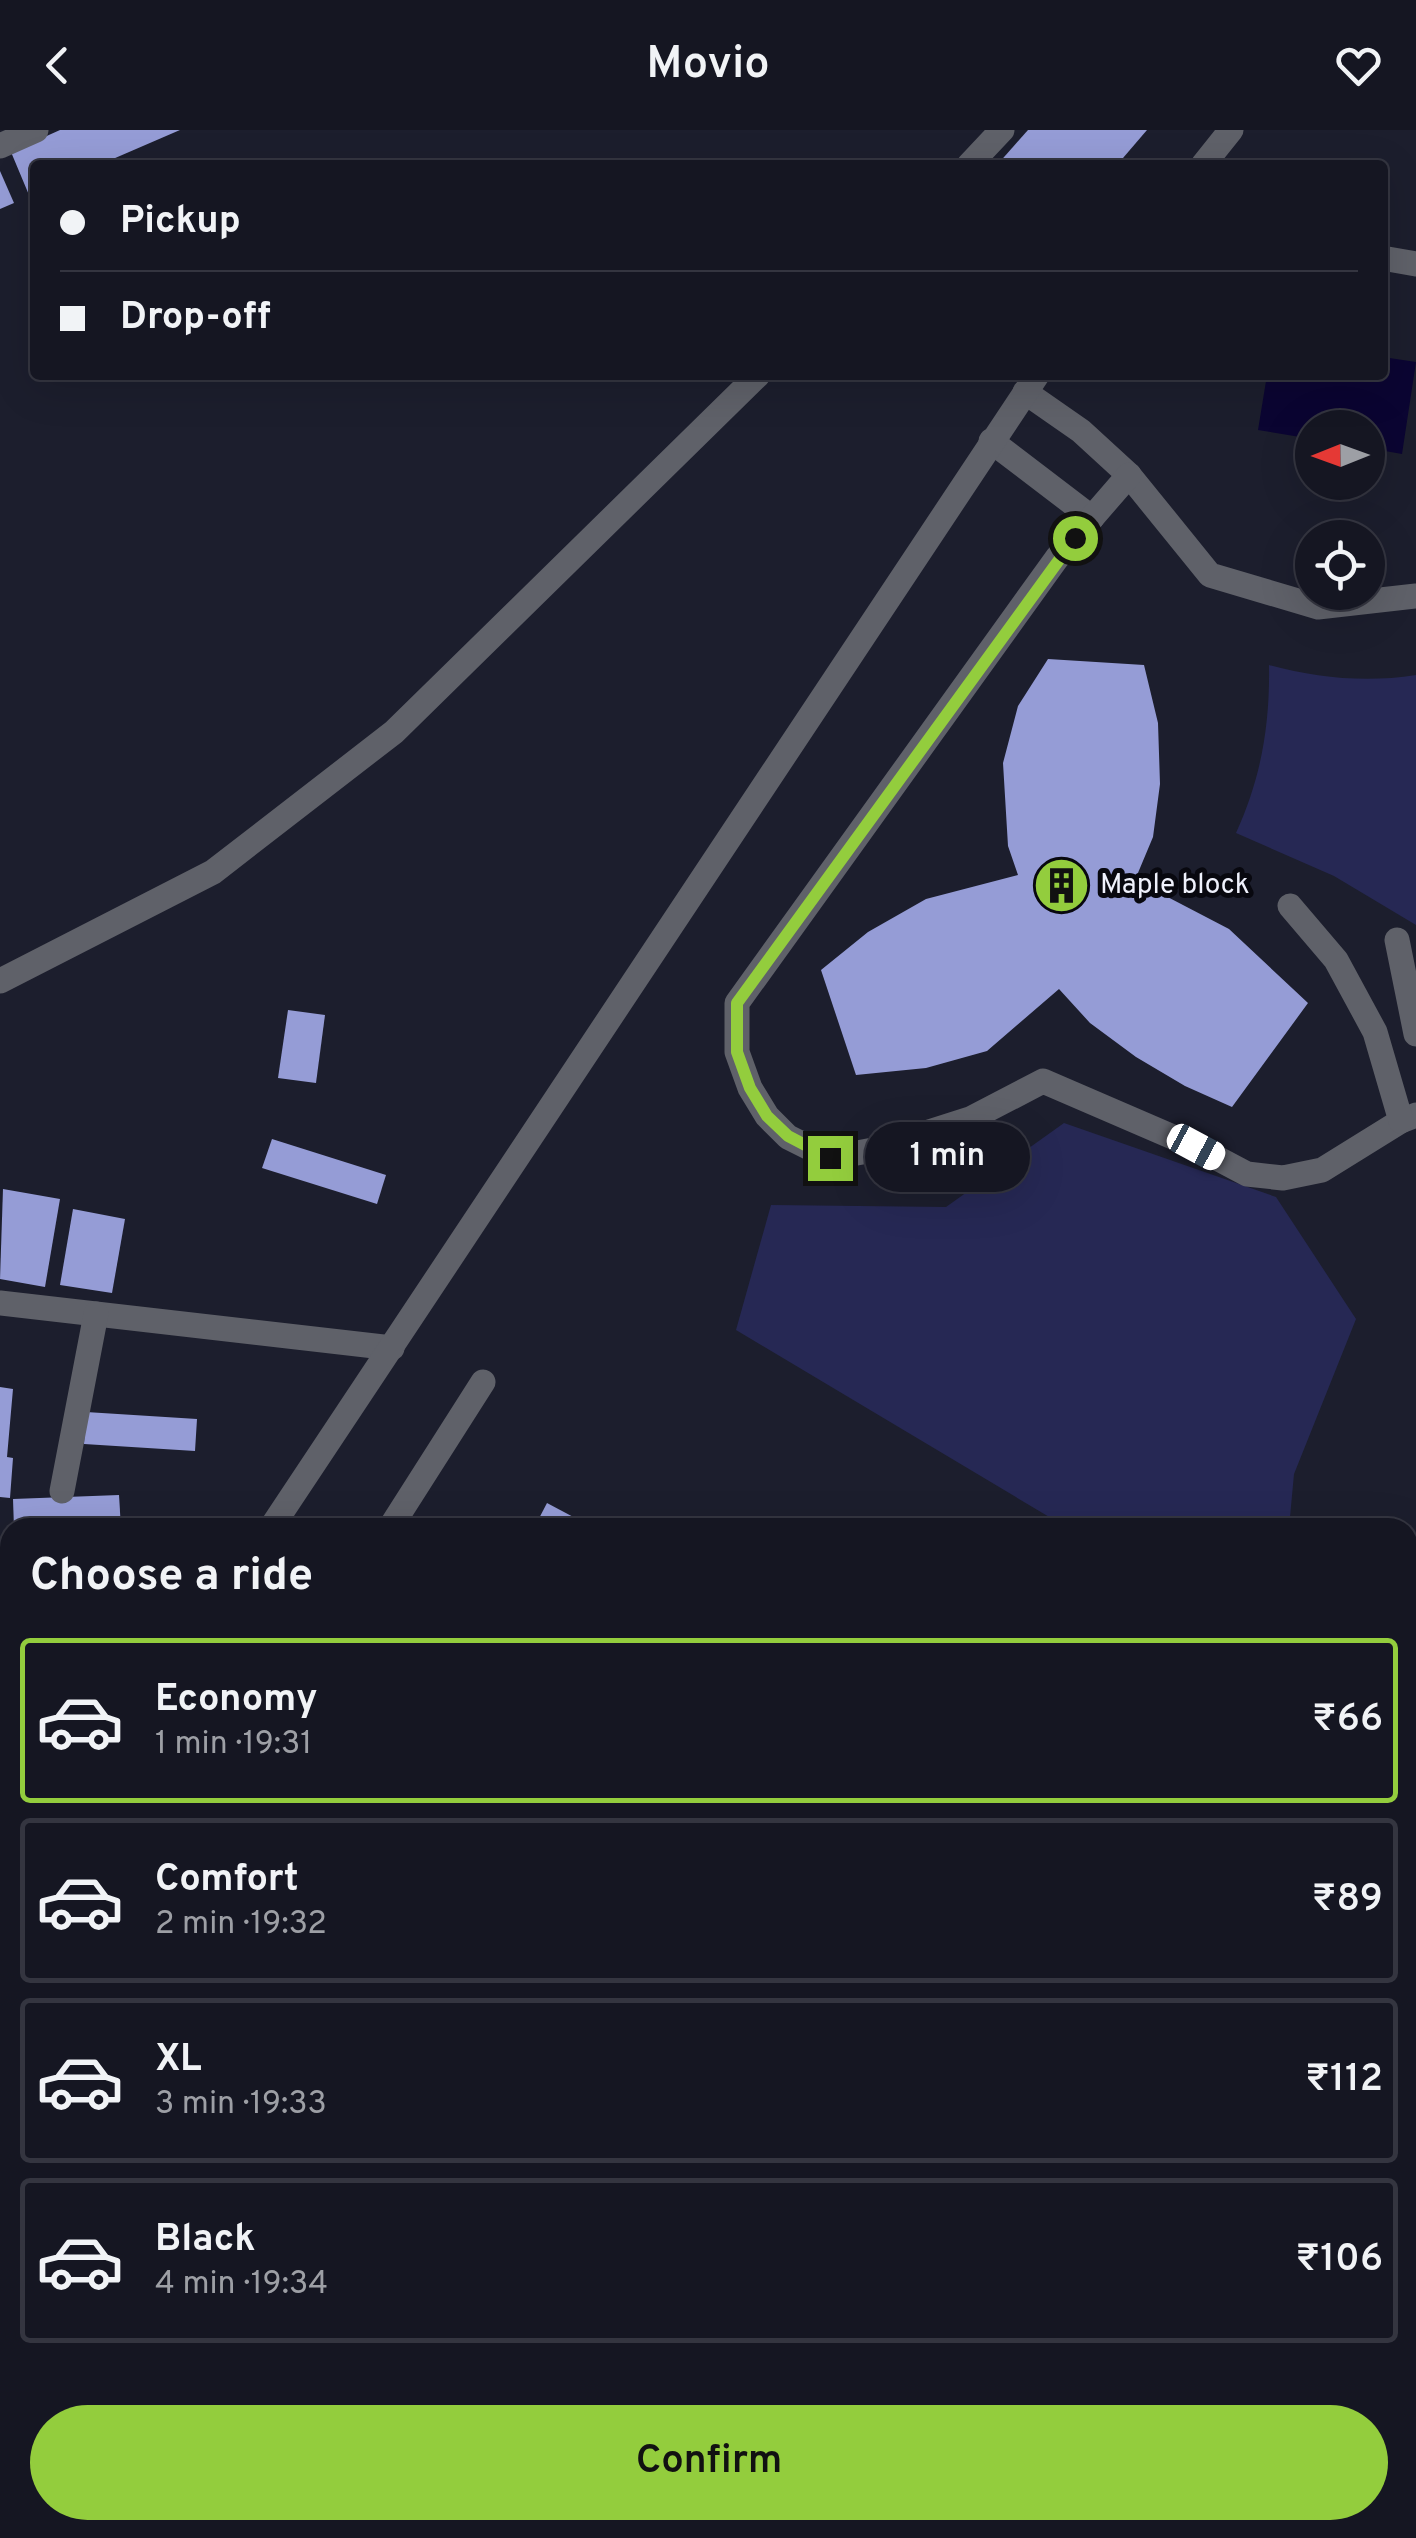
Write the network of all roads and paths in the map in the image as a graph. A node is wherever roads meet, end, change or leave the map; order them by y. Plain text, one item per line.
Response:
1 (36, 130) edge
2 (1002, 130) edge
3 (1230, 130) edge
4 (0, 146) edge
5 (975, 160) edge
6 (1207, 160) edge
7 (1388, 259) edge
8 (1416, 264) edge
9 (753, 380) edge
10 (1031, 384) edge
11 (990, 442) junction
12 (1129, 475) junction
13 (1092, 518) junction
14 (1416, 596) edge
15 (1290, 906) dead end
16 (1397, 940) dead end
17 (0, 981) edge
18 (1416, 1034) edge
19 (1408, 1118) edge
20 (0, 1303) edge
21 (96, 1314) junction
22 (392, 1348) junction
23 (483, 1382) dead end
24 (62, 1491) dead end
25 (278, 1518) edge
26 (396, 1518) edge

1 - 4 street
2 - 5 street
3 - 6 street
7 - 8 street
9 - 17 street
10 - 11 street
10 - 12 street
11 - 13 street
11 - 22 street
12 - 13 street
12 - 14 street
13 - 19 street
15 - 19 street
16 - 18 street
20 - 21 street
21 - 22 street
21 - 24 street
22 - 25 street
23 - 26 street

